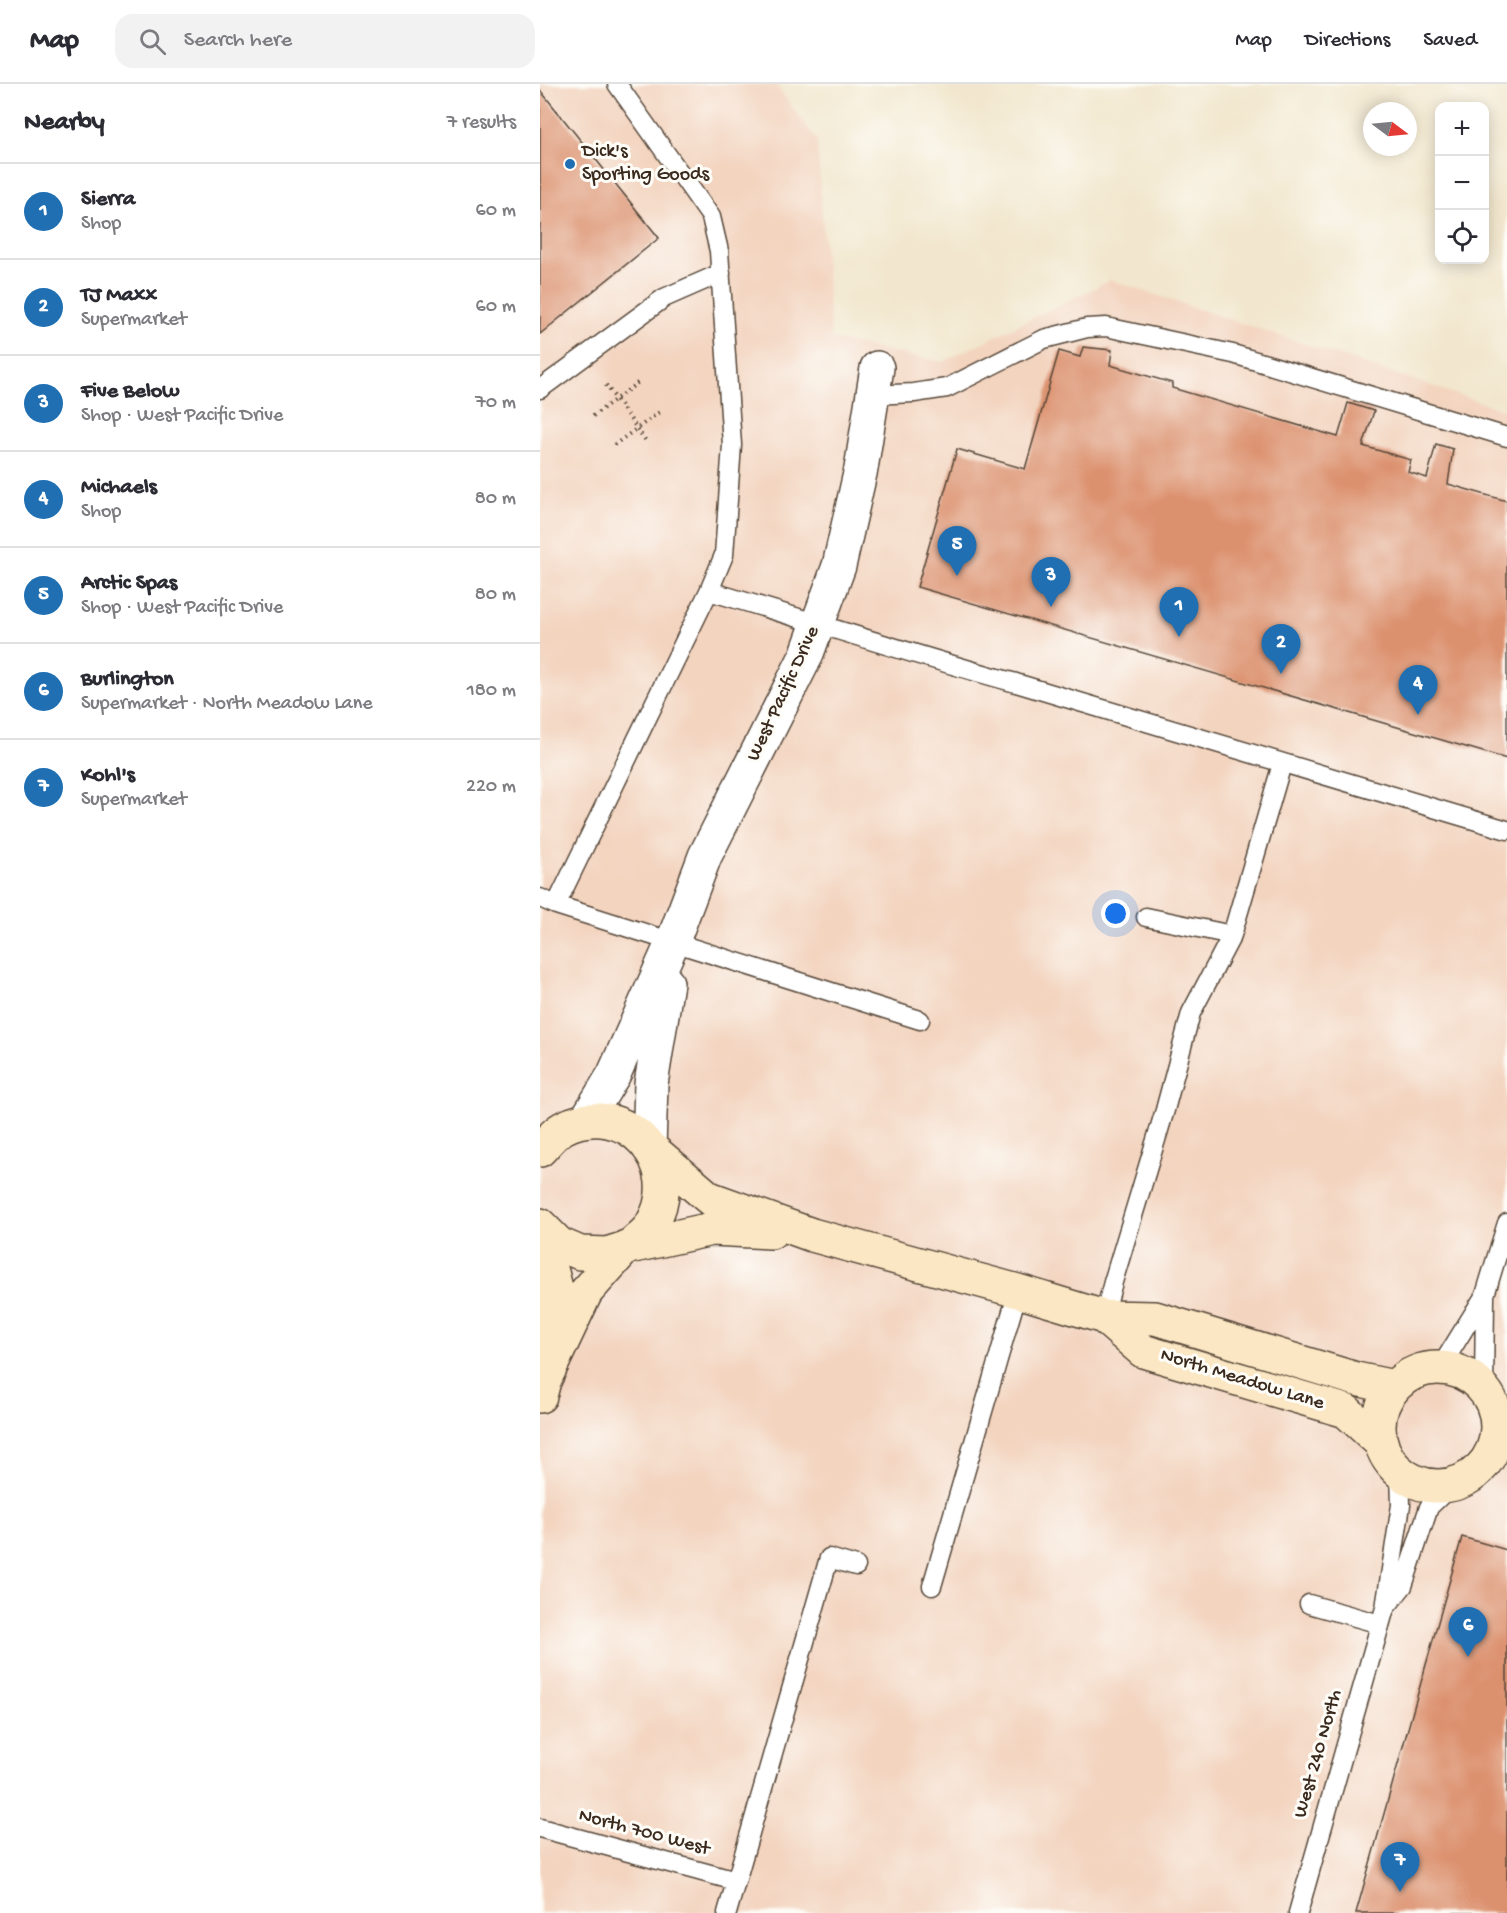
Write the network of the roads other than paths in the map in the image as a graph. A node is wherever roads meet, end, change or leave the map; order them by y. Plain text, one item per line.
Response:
1 (617, 84) edge
2 (721, 273) junction
3 (875, 381) joint
4 (540, 389) edge
5 (1507, 437) edge
6 (709, 591) junction
7 (818, 622) junction
8 (1282, 764) junction
9 (1507, 830) edge
10 (548, 901) edge
11 (1146, 917) dead end
12 (1232, 935) junction
13 (673, 941) junction
14 (920, 1020) dead end
15 (586, 1120) junction
16 (540, 1150) edge
17 (651, 1150) junction
18 (1507, 1223) edge
19 (540, 1226) edge
20 (812, 1235) junction
21 (628, 1247) junction
22 (1018, 1291) junction
23 (1485, 1295) junction
24 (1104, 1317) junction
25 (1440, 1368) junction
26 (1394, 1387) junction
27 (542, 1389) edge
28 (1484, 1389) junction
29 (1502, 1428) edge
30 (1380, 1442) junction
31 (1400, 1473) junction
32 (1507, 1474) edge
33 (1462, 1480) junction
34 (856, 1566) dead end
35 (932, 1586) dead end
36 (1310, 1604) dead end
37 (1382, 1616) junction
38 (540, 1828) edge
39 (736, 1881) junction
40 (727, 1913) edge
41 (1298, 1913) edge

1 - 2 lane
2 - 4 lane
2 - 6 lane
3 - 5 lane
3 - 7 street, West Pacific Drive
6 - 7 lane
6 - 10 lane
7 - 8 lane
7 - 13 street, West Pacific Drive
8 - 9 lane
8 - 12 lane
10 - 13 lane
11 - 12 lane
12 - 24 lane
13 - 14 lane
13 - 15 street, West Pacific Drive
13 - 17 street, West Pacific Drive
15 - 16 street
15 - 17 street, North Meadow Lane
17 - 20 street, North Meadow Lane
17 - 21 street
18 - 23 lane
19 - 21 street, North Meadow Lane
19 - 27 street
20 - 21 street, North Meadow Lane
20 - 22 street, North Meadow Lane
21 - 27 street
22 - 24 street, North Meadow Lane
22 - 35 lane
23 - 25 lane
23 - 28 lane
24 - 26 street, North Meadow Lane
24 - 30 street, North Meadow Lane
25 - 26 street
25 - 28 street
26 - 30 street
28 - 29 street
29 - 33 street
30 - 31 street
31 - 33 street
31 - 37 lane, West 240 North
32 - 33 street
33 - 37 lane, West 240 North
34 - 39 lane
36 - 37 lane
37 - 41 lane, West 240 North
38 - 39 lane, North 700 West
39 - 40 lane

